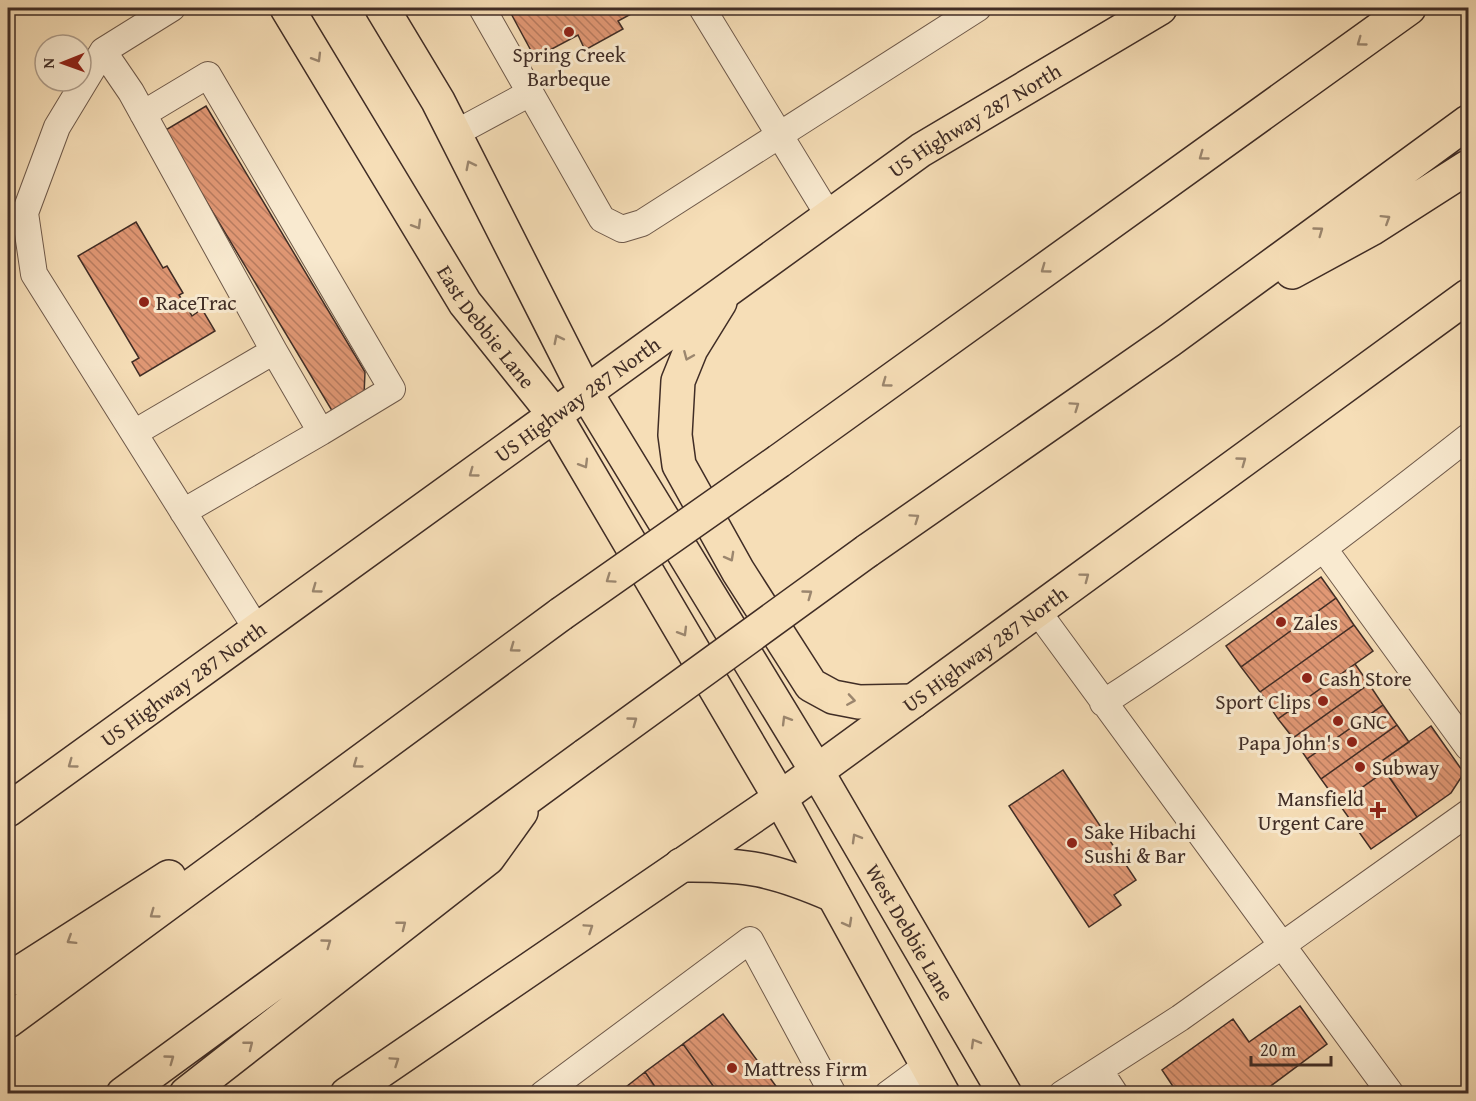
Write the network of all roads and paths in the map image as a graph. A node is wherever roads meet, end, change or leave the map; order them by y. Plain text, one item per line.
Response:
1 (172, 8) edge
2 (287, 8) edge
3 (382, 8) edge
4 (482, 8) edge
5 (702, 8) edge
6 (978, 8) edge
7 (1160, 8) edge
8 (1409, 8) edge
9 (104, 51) junction
10 (530, 93) junction
11 (144, 114) junction
12 (1468, 122) edge
13 (454, 134) junction
14 (779, 135) junction
15 (1468, 167) edge
16 (829, 216) junction
17 (729, 288) junction
18 (1468, 296) edge
19 (1170, 340) junction
20 (274, 351) junction
21 (585, 392) junction
22 (554, 414) junction
23 (321, 432) junction
24 (134, 433) junction
25 (1468, 437) edge
26 (183, 512) junction
27 (1324, 549) junction
28 (1038, 612) junction
29 (258, 631) junction
30 (913, 701) junction
31 (1103, 703) junction
32 (1468, 747) edge
33 (816, 770) junction
34 (538, 788) junction
35 (780, 798) junction
36 (302, 804) junction
37 (8, 810) edge
38 (1468, 813) edge
39 (681, 865) junction
40 (833, 894) junction
41 (1282, 945) junction
42 (8, 980) edge
43 (8, 1022) edge
44 (926, 1066) junction
45 (1100, 1071) junction
46 (123, 1094) edge
47 (186, 1094) edge
48 (347, 1094) edge
49 (543, 1094) edge
50 (833, 1094) edge
51 (888, 1094) edge
52 (943, 1094) edge
53 (1005, 1094) edge
54 (1062, 1094) edge
55 (1115, 1094) edge
56 (1391, 1094) edge

1 - 9 lane
2 -> 22 main road, East Debbie Lane
3 - 13 main road
4 - 10 lane
5 - 14 lane
6 - 14 lane
7 - 16 main road, US Highway 287 North
8 -> 36 main road, bridge
9 - 11 lane
9 - 24 lane
10 - 13 lane
10 - 14 lane
11 - 20 lane
11 - 23 lane
19 -> 12 main road
21 -> 13 main road
14 - 16 lane
19 -> 15 main road
16 - 17 main road, US Highway 287 North
17 - 21 main road, US Highway 287 North
17 -> 30 main road
28 -> 18 main road, US Highway 287 North
34 -> 19 main road, bridge
20 - 23 lane
20 - 24 lane
21 - 22 main road, US Highway 287 North
33 -> 21 main road
22 -> 29 main road, US Highway 287 North
22 -> 35 main road, East Debbie Lane
23 - 26 lane
24 - 26 lane
25 - 27 lane
26 - 29 lane
27 - 31 lane
27 - 32 lane
28 - 30 main road, US Highway 287 North
28 - 31 lane
29 -> 37 main road, US Highway 287 North
30 - 33 main road, US Highway 287 North
31 - 41 lane
33 - 35 main road, US Highway 287 North
53 -> 33 main road, West Debbie Lane
46 -> 34 main road
47 -> 34 main road
35 - 39 main road, US Highway 287 North
35 - 40 main road
36 -> 42 main road
36 -> 43 main road
38 - 41 lane
39 - 40 main road
48 -> 39 main road, US Highway 287 North
40 -> 44 main road
41 - 45 lane
41 - 56 lane
44 - 51 lane
44 - 52 main road
45 - 54 lane
45 - 55 lane
49 - 50 lane

